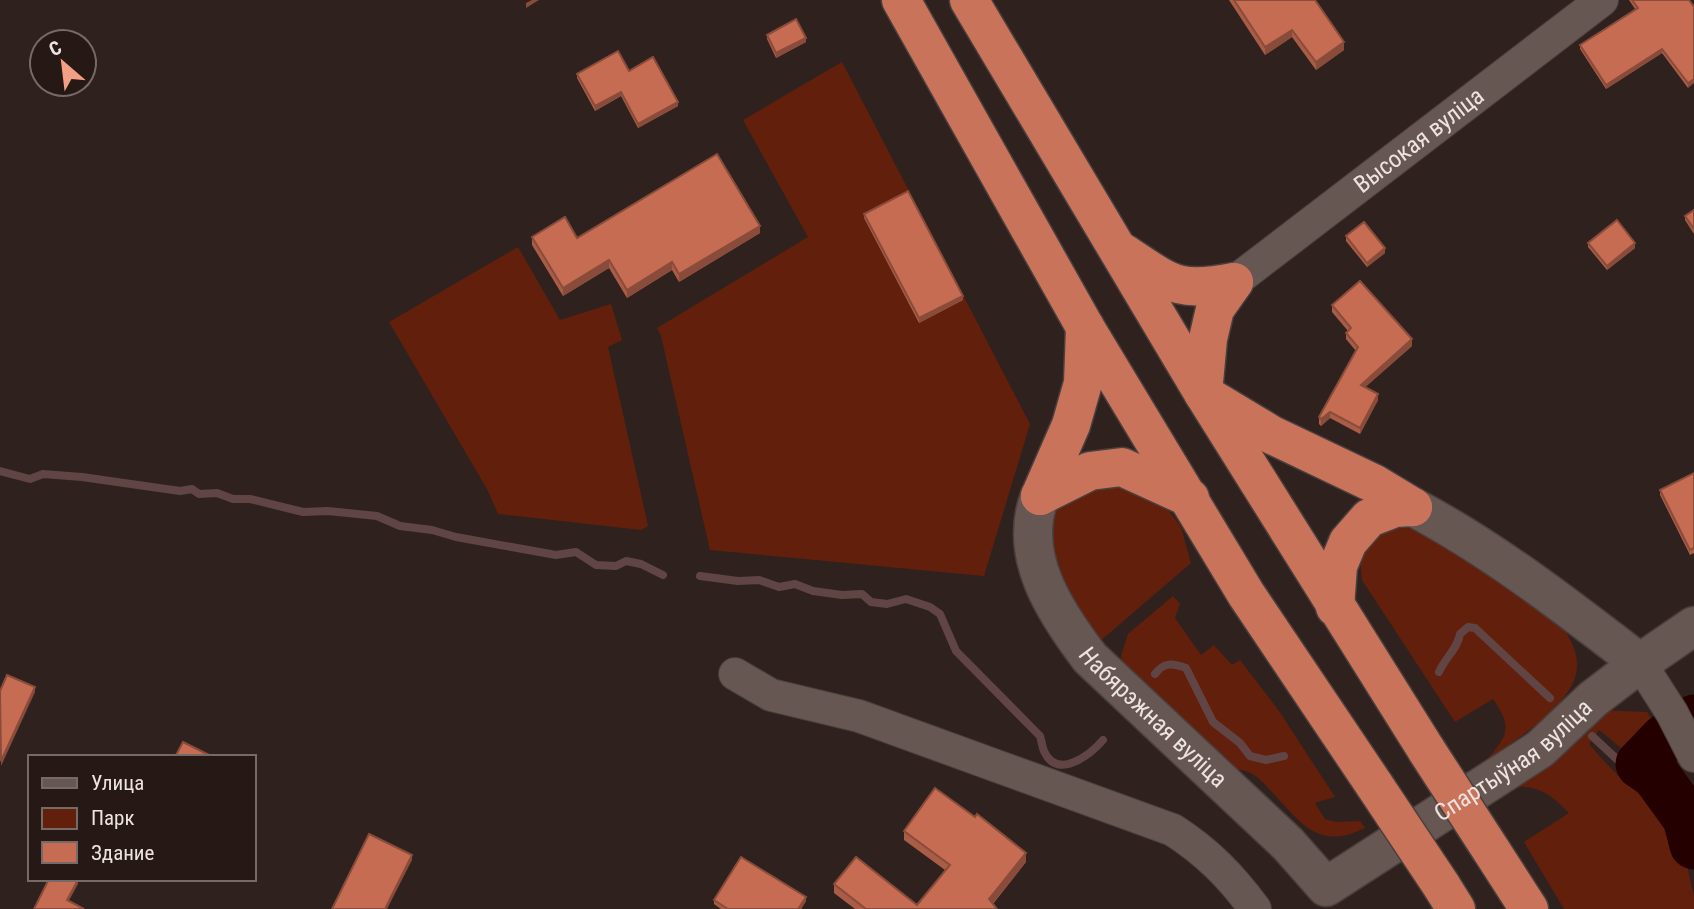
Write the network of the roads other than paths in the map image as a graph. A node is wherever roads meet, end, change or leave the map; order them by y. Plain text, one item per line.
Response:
1 (901, 0) edge
2 (969, 0) edge
3 (1602, 0) edge
4 (1117, 249) junction
5 (1234, 282) junction
6 (1085, 327) junction
7 (1203, 393) junction
8 (1040, 496) junction
9 (1190, 498) junction
10 (1413, 507) junction
11 (1335, 607) junction
12 (1694, 626) edge
13 (1640, 663) junction
14 (735, 674) dead end
15 (1692, 753) edge
16 (1448, 897) edge
17 (1326, 898) edge
18 (1255, 909) edge
19 (1529, 909) edge

1 - 6 highway
2 - 4 highway
3 - 5 street, Высокая вуліца
4 - 5 highway
4 - 7 highway
5 - 7 highway
6 - 8 highway
6 - 9 highway
7 - 10 highway
7 - 11 highway
8 - 9 highway
8 - 17 street, Набярэжная вуліца
9 - 16 highway, bridge
10 - 11 highway
10 - 13 street
11 - 19 highway, bridge
12 - 13 street, Спартыўная вуліца
13 - 15 street
13 - 17 street, Спартыўная вуліца
14 - 18 street

